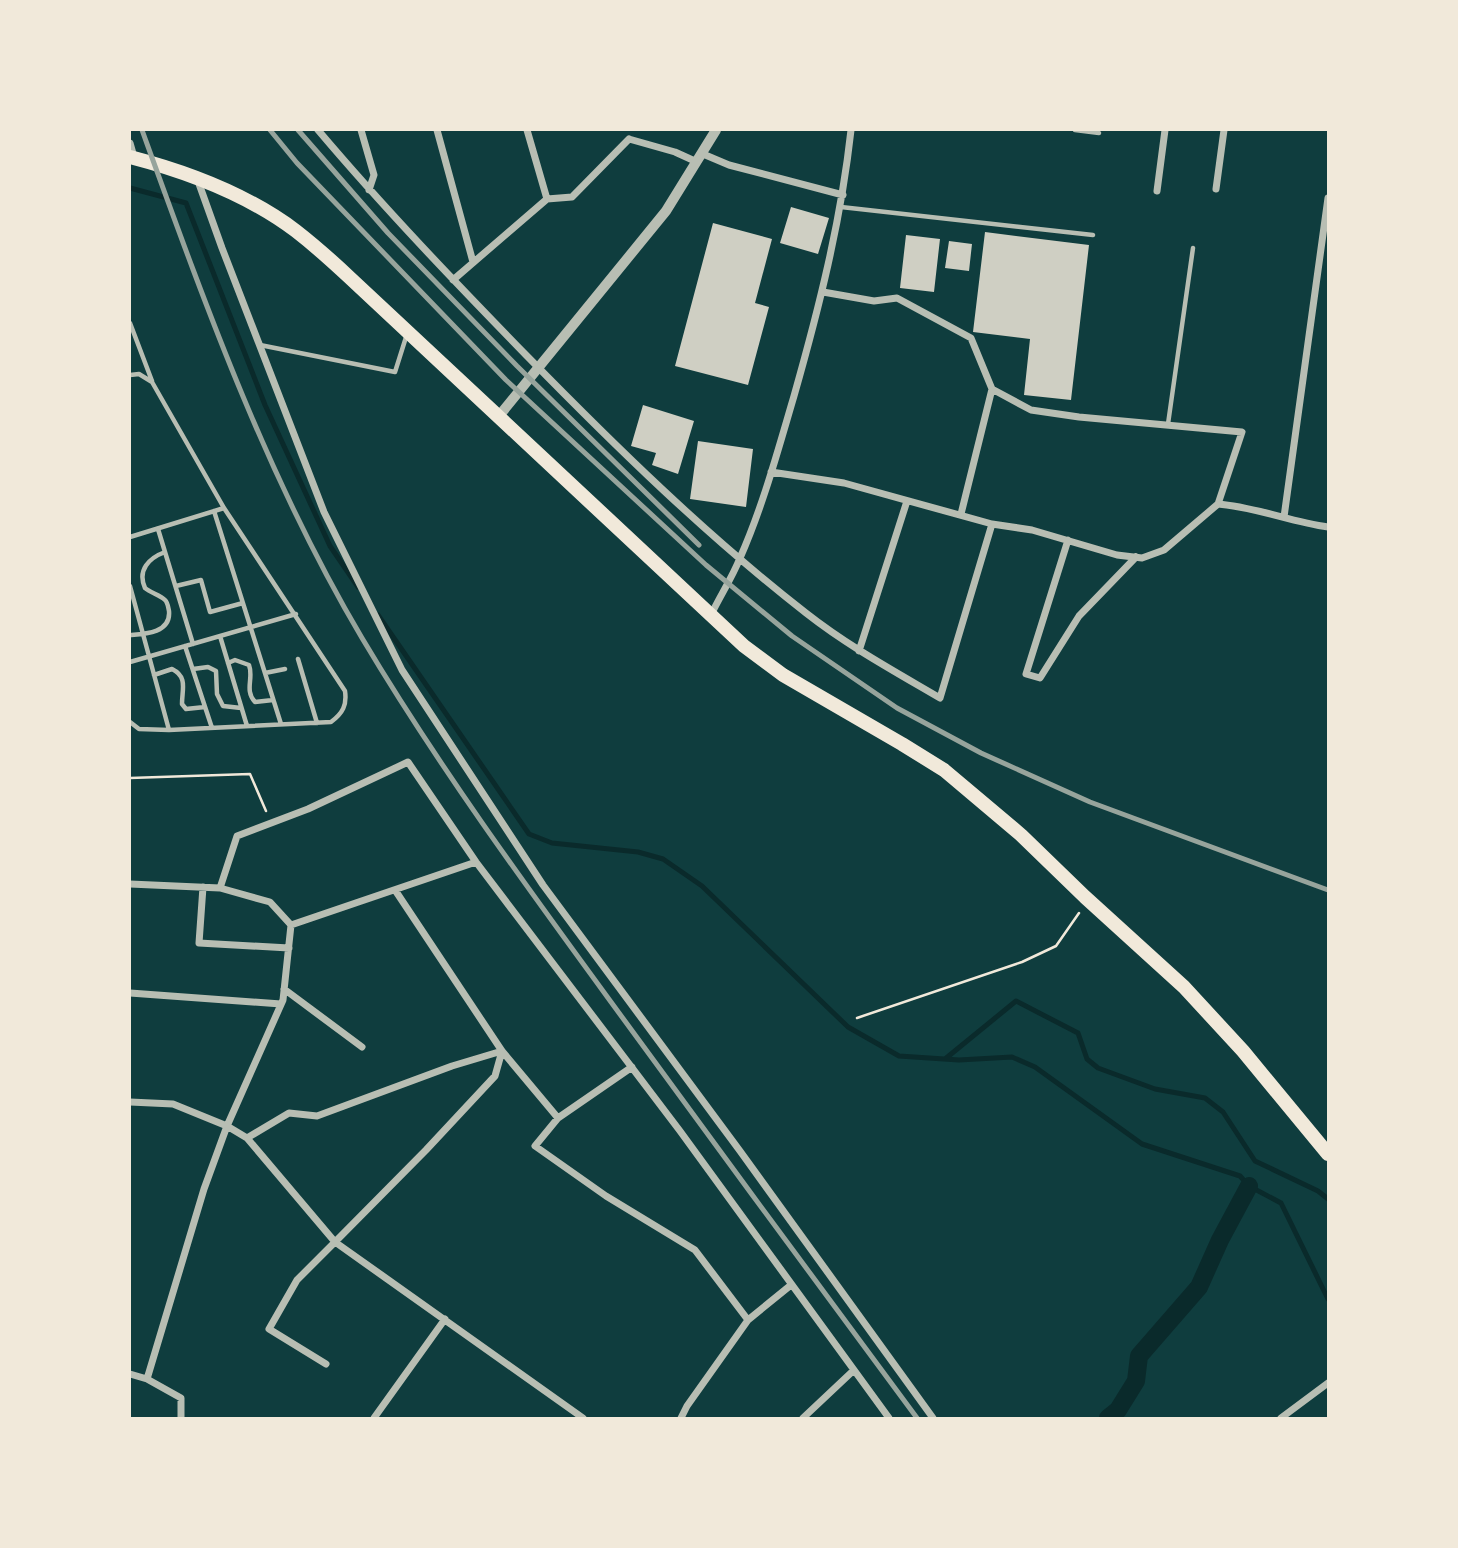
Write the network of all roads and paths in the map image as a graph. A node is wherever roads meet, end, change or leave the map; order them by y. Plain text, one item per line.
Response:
1 (318, 130) edge
2 (361, 130) edge
3 (437, 130) edge
4 (527, 130) edge
5 (626, 130) edge
6 (716, 130) edge
7 (850, 130) edge
8 (1075, 130) edge
9 (1165, 130) edge
10 (1224, 130) edge
11 (1099, 133) dead end
12 (629, 139) junction
13 (130, 143) edge
14 (132, 157) edge
15 (700, 158) junction
16 (198, 178) junction
17 (1216, 189) dead end
18 (369, 190) junction
19 (1157, 191) dead end
20 (844, 195) junction
21 (1328, 198) edge
22 (547, 199) junction
23 (841, 207) junction
24 (1093, 235) dead end
25 (1193, 248) dead end
26 (473, 262) junction
27 (453, 280) junction
28 (823, 292) junction
29 (130, 323) edge
30 (408, 332) junction
31 (259, 345) junction
32 (539, 368) junction
33 (130, 376) edge
34 (152, 382) junction
35 (992, 389) junction
36 (499, 416) junction
37 (1167, 425) junction
38 (771, 472) junction
39 (907, 501) junction
40 (1218, 504) junction
41 (224, 508) junction
42 (214, 511) junction
43 (961, 514) junction
44 (1284, 517) junction
45 (992, 524) junction
46 (1328, 527) edge
47 (158, 529) junction
48 (130, 537) edge
49 (1068, 540) junction
50 (165, 552) junction
51 (1136, 557) junction
52 (740, 558) junction
53 (176, 586) junction
54 (130, 588) edge
55 (243, 603) junction
56 (296, 614) junction
57 (710, 616) junction
58 (130, 635) edge
59 (143, 635) junction
60 (220, 636) junction
61 (193, 644) junction
62 (186, 646) junction
63 (859, 651) junction
64 (298, 659) dead end
65 (130, 662) edge
66 (228, 663) junction
67 (285, 668) dead end
68 (193, 669) junction
69 (265, 673) junction
70 (154, 675) junction
71 (273, 700) junction
72 (205, 707) junction
73 (241, 708) junction
74 (130, 722) edge
75 (317, 723) junction
76 (281, 724) junction
77 (247, 726) junction
78 (212, 727) junction
79 (169, 730) junction
80 (130, 778) edge
81 (271, 823) junction
82 (476, 862) junction
83 (130, 884) edge
84 (203, 887) junction
85 (220, 888) junction
86 (395, 890) junction
87 (1088, 900) junction
88 (291, 925) junction
89 (289, 948) junction
90 (284, 989) junction
91 (130, 993) edge
92 (281, 1004) junction
93 (857, 1018) dead end
94 (362, 1047) dead end
95 (502, 1051) junction
96 (632, 1067) junction
97 (130, 1102) edge
98 (558, 1118) junction
99 (227, 1126) junction
100 (247, 1138) junction
101 (1328, 1154) edge
102 (335, 1242) junction
103 (791, 1285) junction
104 (445, 1319) junction
105 (748, 1320) junction
106 (326, 1364) dead end
107 (854, 1370) junction
108 (130, 1374) edge
109 (147, 1379) junction
110 (1328, 1383) edge
111 (580, 1418) edge
112 (181, 1419) edge
113 (374, 1419) edge
114 (681, 1419) edge
115 (803, 1419) edge
116 (889, 1419) edge
117 (933, 1419) edge
118 (1281, 1419) edge

1 - 18 street
2 - 18 street
3 - 26 street
4 - 22 street
5 - 12 street
6 - 15 street
7 - 20 street
8 - 11 lane
9 - 19 street
10 - 17 street
12 - 15 street
12 - 22 street
13 - 14 street
14 - 16 main road
15 - 20 street
15 - 32 street
16 - 30 main road
16 - 31 street
18 - 27 street
20 - 23 street
21 - 44 street
22 - 26 street
23 - 24 lane
23 - 28 street
25 - 37 lane
26 - 27 street
27 - 32 street
28 - 35 street
28 - 38 street
29 - 34 lane
30 - 31 lane
30 - 36 main road
31 - 117 street
32 - 36 street
32 - 52 street
33 - 34 lane
34 - 41 lane
35 - 37 street
35 - 43 street
36 - 57 main road
37 - 40 street
38 - 39 street
38 - 52 street
39 - 43 street
39 - 63 street
40 - 44 street
40 - 51 street
41 - 42 lane
41 - 56 lane
42 - 47 lane
42 - 55 lane
43 - 45 street
44 - 46 street
45 - 49 street
45 - 63 street
47 - 48 lane
47 - 50 lane
49 - 51 street
49 - 51 street
50 - 53 lane
50 - 59 lane
52 - 57 street
52 - 63 street
53 - 55 lane
53 - 61 lane
54 - 59 lane
55 - 69 lane
56 - 60 lane
56 - 75 lane
57 - 87 main road
58 - 59 lane
59 - 70 lane
60 - 61 lane
60 - 66 lane
61 - 62 lane
62 - 65 lane
62 - 68 lane
64 - 75 lane
66 - 71 lane
66 - 73 lane
67 - 69 lane
68 - 72 lane
68 - 73 lane
69 - 71 lane
70 - 72 lane
70 - 79 lane
71 - 76 lane
72 - 78 lane
73 - 77 lane
74 - 79 lane
75 - 76 lane
76 - 77 lane
77 - 78 lane
78 - 79 lane
80 - 81 path
81 - 82 street
81 - 85 street
82 - 86 street
82 - 96 street
83 - 84 street
84 - 85 street
84 - 89 street
85 - 88 street
86 - 88 street
86 - 95 street
87 - 93 path
87 - 101 main road
88 - 89 street
89 - 90 street
90 - 92 street
90 - 94 street
91 - 92 street
92 - 99 street
95 - 98 street
95 - 100 street
95 - 102 street
96 - 98 street
96 - 103 street
97 - 99 street
98 - 105 street
99 - 100 street
99 - 109 street
100 - 102 street
102 - 104 street
102 - 106 street
103 - 105 street
103 - 107 street
104 - 111 street
104 - 113 street
105 - 114 street
107 - 115 street
107 - 116 street
108 - 109 street
109 - 112 street
110 - 118 street

